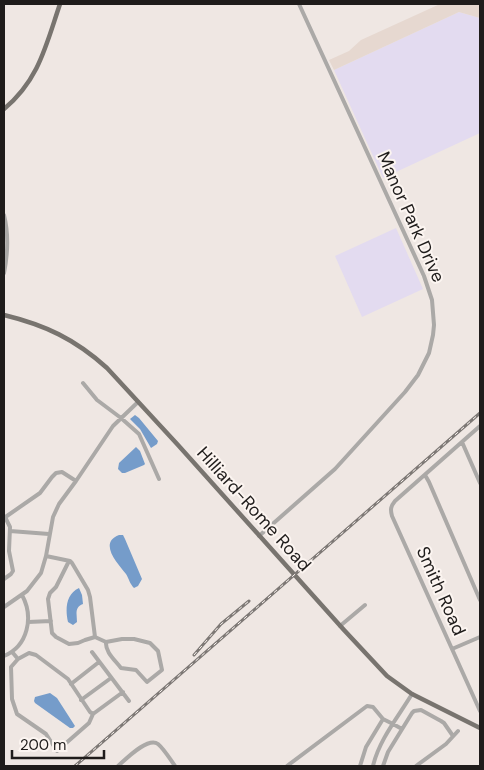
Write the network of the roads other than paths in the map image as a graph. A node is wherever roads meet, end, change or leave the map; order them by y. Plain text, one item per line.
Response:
1 (60, 4) edge
2 (299, 4) edge
3 (4, 109) edge
4 (4, 215) edge
5 (4, 273) edge
6 (4, 315) edge
7 (83, 383) dead end
8 (138, 402) junction
9 (121, 418) junction
10 (480, 426) edge
11 (462, 442) junction
12 (425, 475) junction
13 (160, 479) dead end
14 (76, 481) junction
15 (480, 483) edge
16 (4, 518) edge
17 (10, 531) junction
18 (49, 534) junction
19 (259, 536) junction
20 (46, 556) junction
21 (69, 561) junction
22 (4, 579) edge
23 (22, 594) junction
24 (480, 600) edge
25 (365, 605) dead end
26 (4, 607) edge
27 (51, 621) junction
28 (28, 622) junction
29 (340, 626) junction
30 (95, 637) junction
31 (480, 637) edge
32 (106, 642) junction
33 (452, 649) junction
34 (13, 652) junction
35 (92, 652) dead end
36 (4, 656) edge
37 (18, 659) junction
38 (98, 662) junction
39 (110, 678) junction
40 (71, 684) junction
41 (123, 692) junction
42 (412, 694) junction
43 (81, 700) junction
44 (129, 701) dead end
45 (480, 711) edge
46 (93, 714) junction
47 (383, 719) junction
48 (393, 724) junction
49 (480, 728) edge
50 (402, 729) junction
51 (458, 731) dead end
52 (453, 736) junction
53 (124, 764) edge
54 (118, 766) edge
55 (175, 766) edge
56 (287, 766) edge
57 (360, 766) edge
58 (373, 766) edge
59 (383, 766) edge
60 (416, 766) edge

1 - 3 main road
2 - 19 street, Manor Park Drive
4 - 5 street
6 - 8 main road, Hilliard-Rome Road
7 - 9 street
8 - 9 street
8 - 19 main road, Hilliard-Rome Road
9 - 13 street
9 - 14 street
10 - 11 street
11 - 12 street
11 - 15 street
12 - 24 street
12 - 33 street, Smith Road
14 - 16 street
14 - 18 street
16 - 17 street
17 - 18 street
17 - 22 street
18 - 20 street
19 - 29 main road, Hilliard-Rome Road
20 - 21 street
20 - 23 street
21 - 27 street
21 - 30 street
23 - 26 street
23 - 28 street
25 - 29 street
27 - 28 street
27 - 30 street
28 - 34 street
29 - 42 main road, Hilliard-Rome Road
30 - 32 street
31 - 33 street
32 - 32 street
33 - 45 street, Smith Road
34 - 36 street
34 - 37 street
35 - 38 street
37 - 40 street
37 - 46 street
38 - 39 street
38 - 40 street
39 - 41 street
39 - 43 street
40 - 43 street
41 - 44 street
41 - 46 street
42 - 48 street
42 - 49 main road, Hilliard-Rome Road
43 - 46 street
47 - 48 street
47 - 56 street
47 - 57 street
48 - 50 street
48 - 58 street
50 - 52 street
50 - 59 street
51 - 52 street
52 - 60 street
53 - 54 street
53 - 55 street

